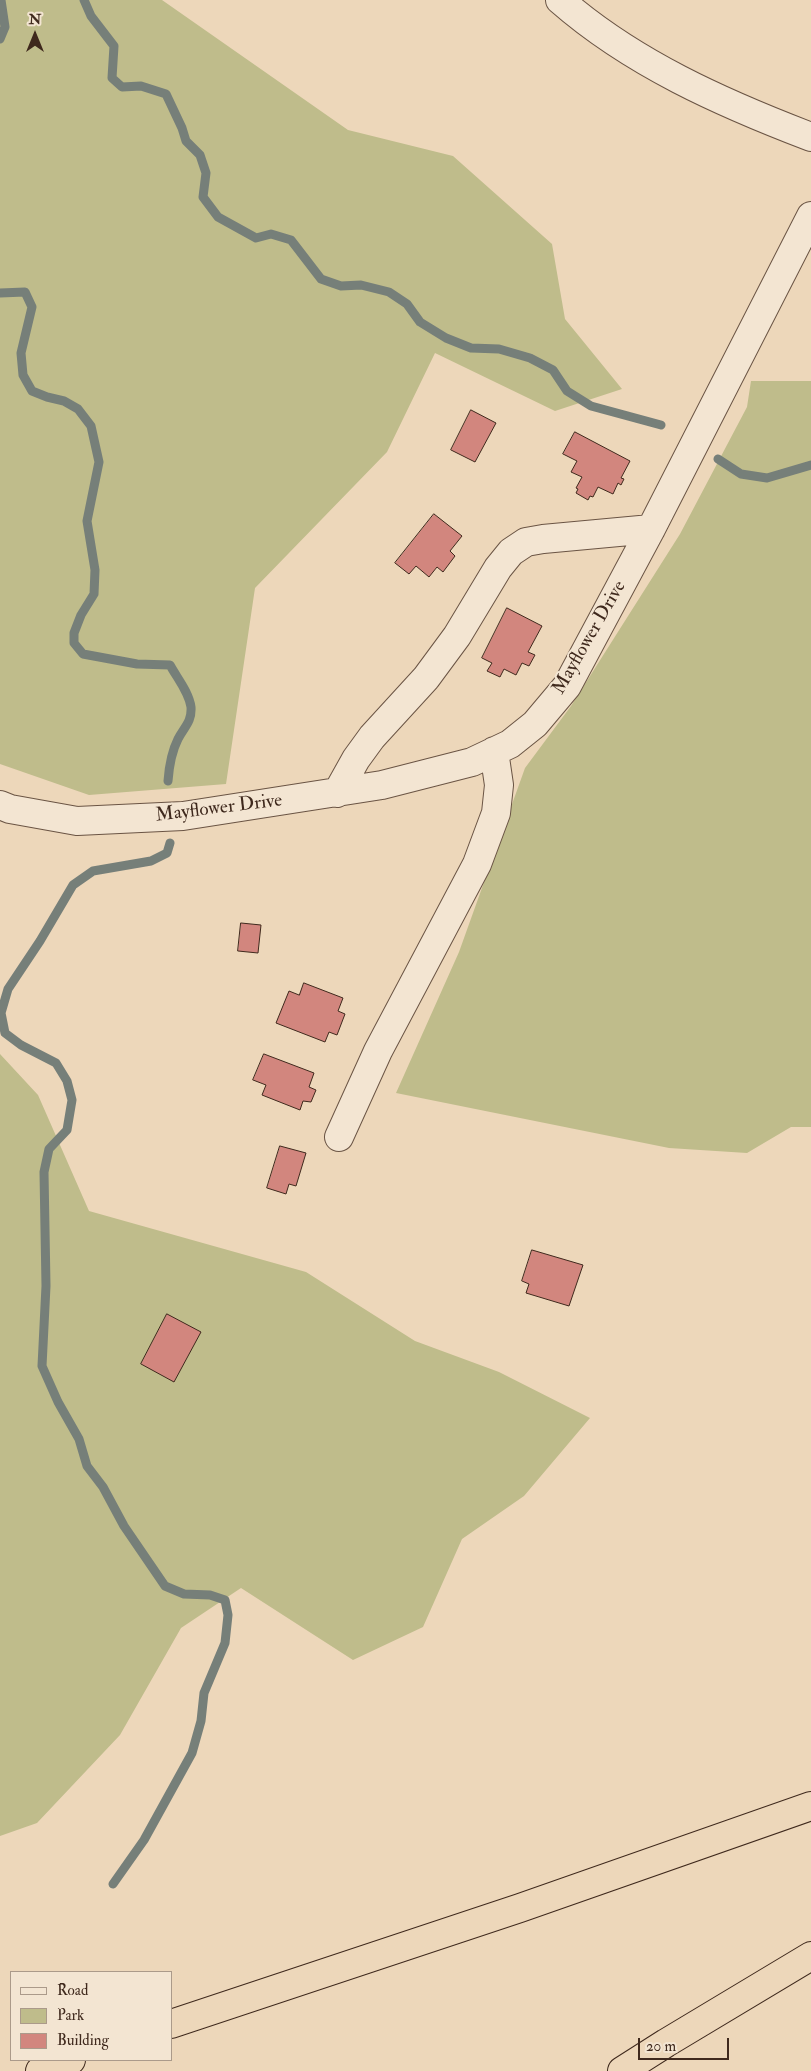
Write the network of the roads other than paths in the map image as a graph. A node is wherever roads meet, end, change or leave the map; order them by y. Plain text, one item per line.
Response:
1 (560, 0) edge
2 (811, 137) edge
3 (811, 216) edge
4 (652, 529) junction
5 (494, 752) junction
6 (337, 793) junction
7 (0, 805) edge
8 (339, 1137) dead end
9 (811, 1806) edge
10 (811, 1956) edge
11 (172, 2024) edge
12 (69, 2061) edge
13 (40, 2071) edge
14 (622, 2071) edge

1 - 2 street
3 - 4 street, Mayflower Drive
4 - 5 street, Mayflower Drive
4 - 6 street
5 - 6 street, Mayflower Drive
5 - 8 street
6 - 7 street, Mayflower Drive
9 - 11 highway
10 - 14 highway
12 - 13 highway

